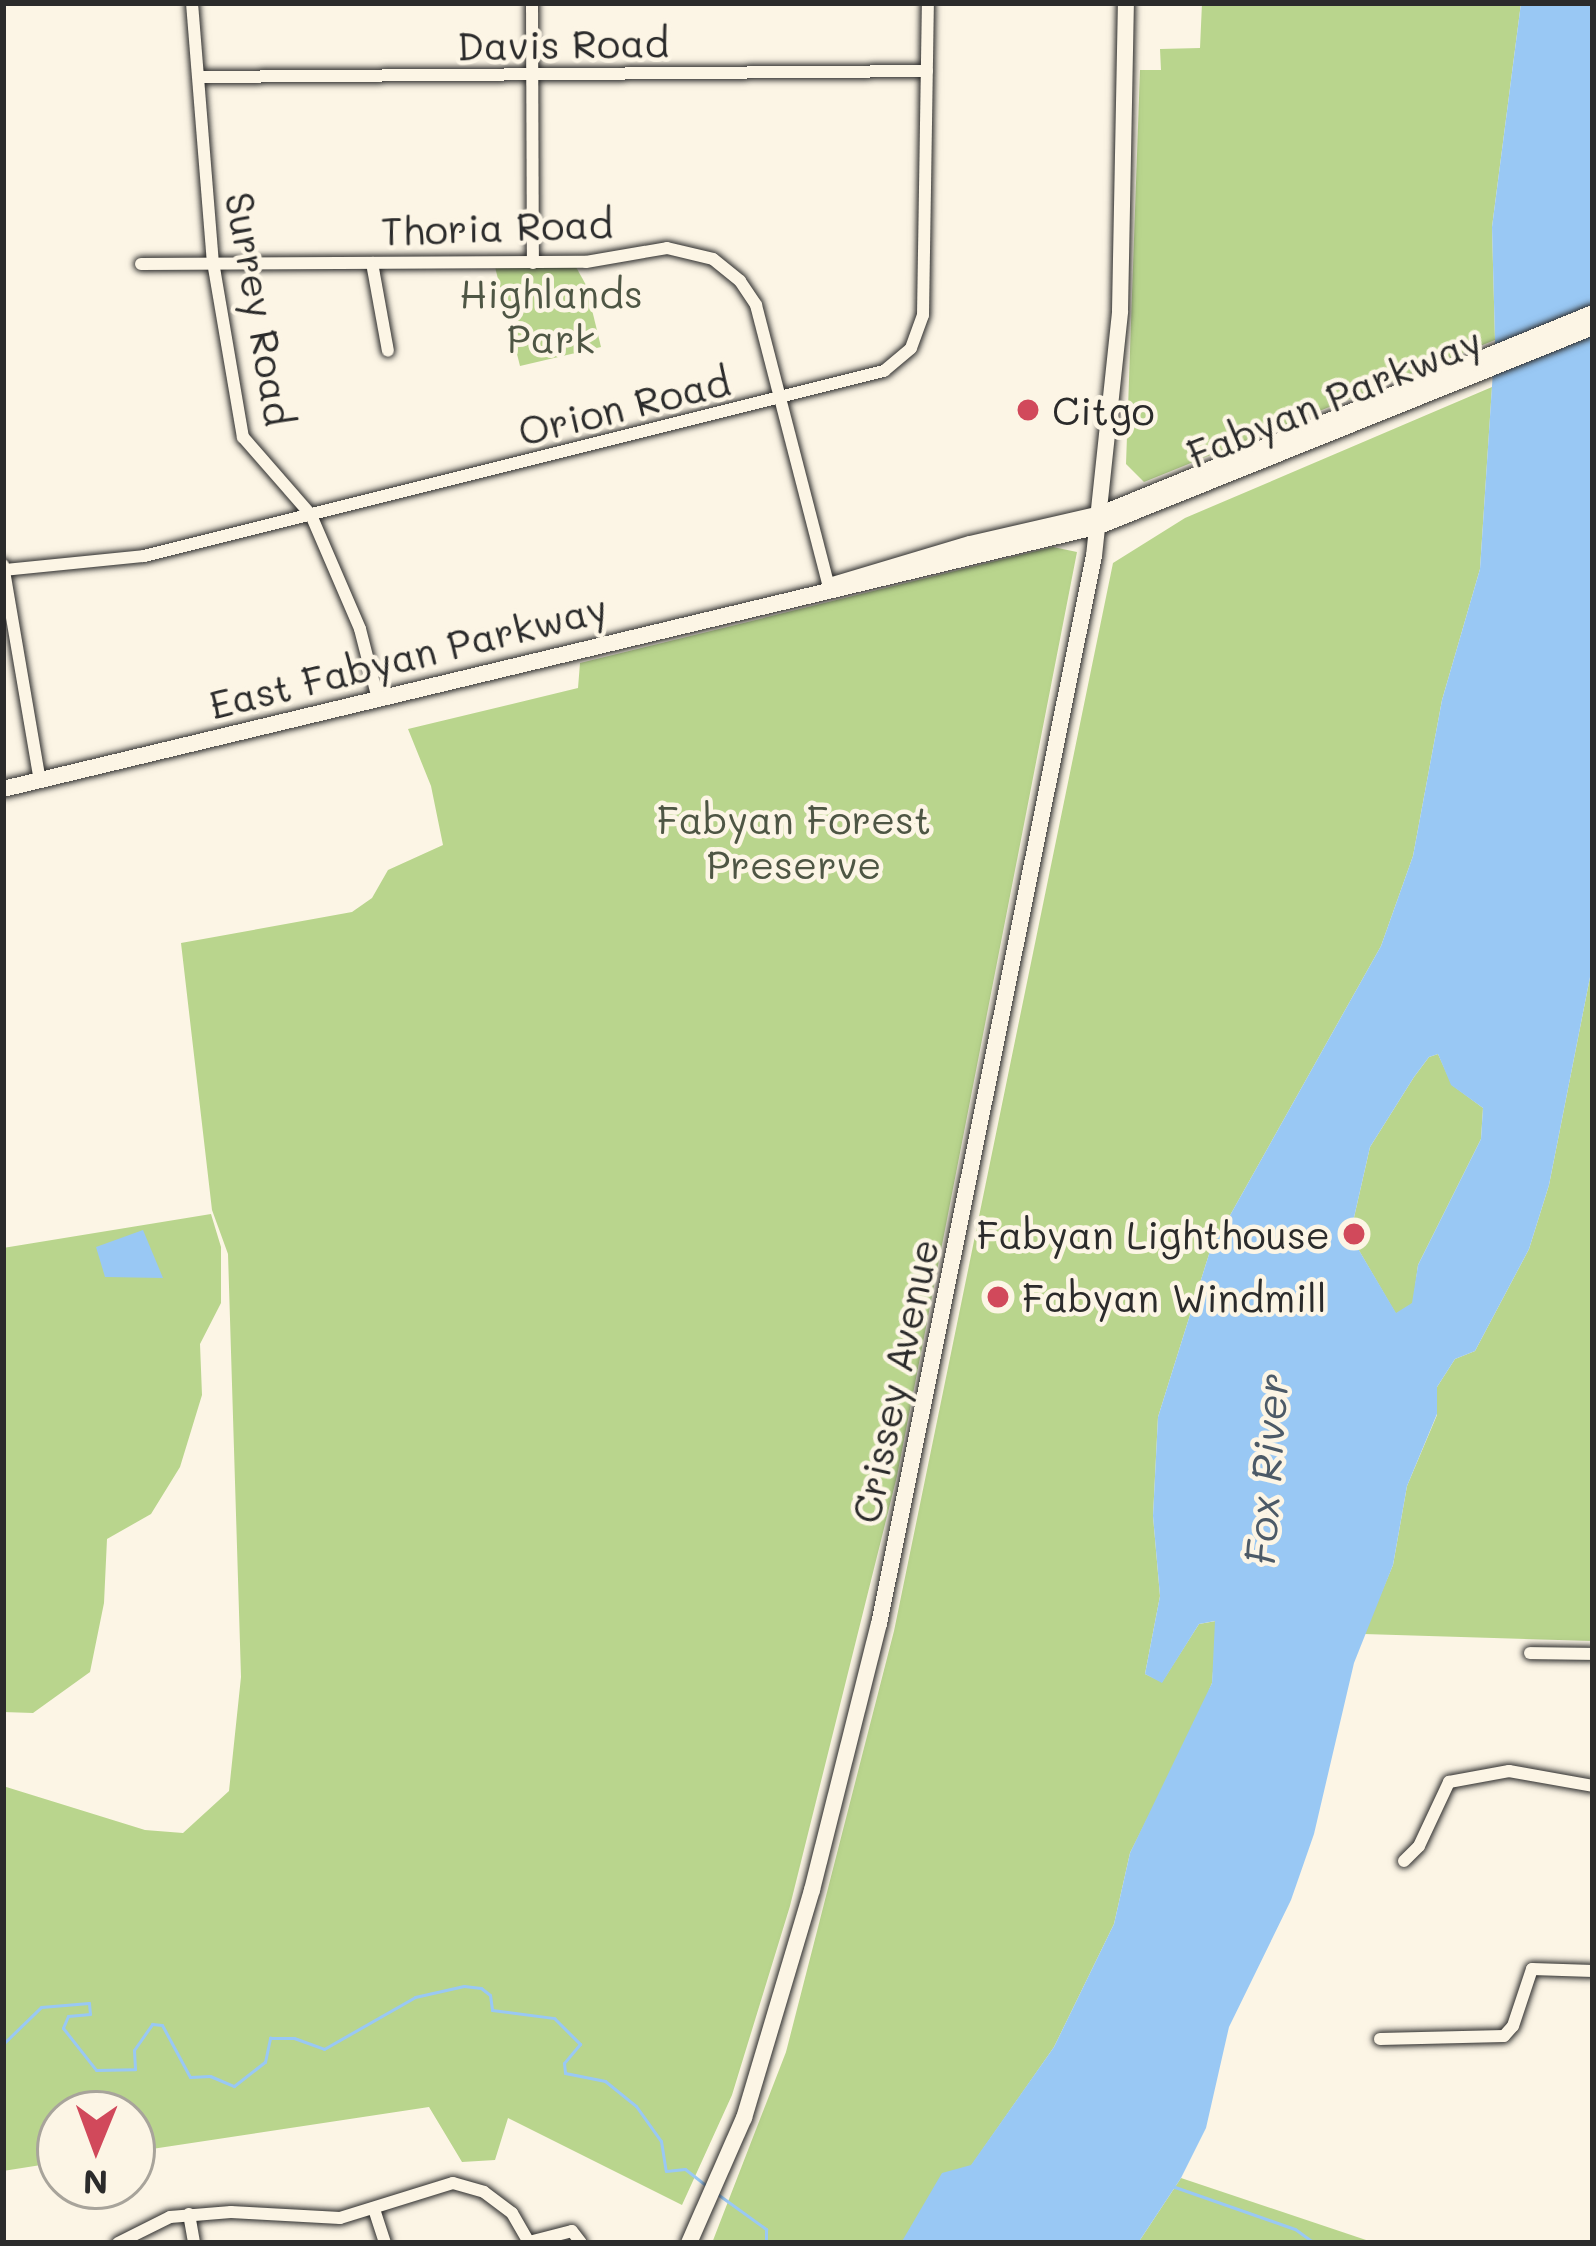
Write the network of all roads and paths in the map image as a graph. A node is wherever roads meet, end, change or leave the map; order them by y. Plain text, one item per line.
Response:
1 (192, 3) edge
2 (532, 3) edge
3 (928, 3) edge
4 (1126, 3) edge
5 (927, 71) junction
6 (532, 74) junction
7 (200, 77) junction
8 (213, 262) junction
9 (372, 263) junction
10 (533, 263) junction
11 (141, 264) dead end
12 (1593, 313) edge
13 (1593, 327) edge
14 (388, 351) dead end
15 (782, 397) junction
16 (1255, 459) junction
17 (311, 515) junction
18 (1100, 520) junction
19 (3, 567) edge
20 (829, 587) junction
21 (378, 699) junction
22 (40, 781) junction
23 (3, 789) edge
24 (1530, 1653) dead end
25 (1593, 1654) edge
26 (1593, 1786) edge
27 (1404, 1861) dead end
28 (1593, 1971) edge
29 (1379, 2039) dead end
30 (374, 2209) junction
31 (189, 2214) junction
32 (118, 2243) edge
33 (194, 2243) edge
34 (386, 2243) edge
35 (529, 2243) edge
36 (581, 2243) edge
37 (688, 2243) edge

1 - 7 street, Surrey Road
2 - 6 street
3 - 5 street, Orion Road
4 - 18 main road, Crissey Avenue
5 - 6 street, Davis Road
5 - 15 street, Orion Road
6 - 7 street, Davis Road
6 - 10 street
7 - 8 street, Surrey Road
8 - 9 street, Thoria Road
8 - 11 street, Thoria Road
8 - 17 street, Surrey Road
9 - 10 street, Thoria Road
9 - 14 street
10 - 15 street, Thoria Road
12 - 16 main road, Fabyan Parkway
13 - 16 main road, Fabyan Parkway
15 - 17 street, Orion Road
15 - 20 street, Thoria Road
16 - 18 main road, Fabyan Parkway
17 - 19 street, Orion Road
17 - 21 street, Surrey Road
18 - 20 main road, East Fabyan Parkway
18 - 37 main road, Crissey Avenue
19 - 22 street
20 - 21 main road, East Fabyan Parkway
21 - 22 main road, East Fabyan Parkway
22 - 23 main road, East Fabyan Parkway
24 - 25 street
26 - 27 street
28 - 29 street
30 - 31 street
30 - 34 street
30 - 35 street
31 - 32 street
31 - 33 street
35 - 36 street

